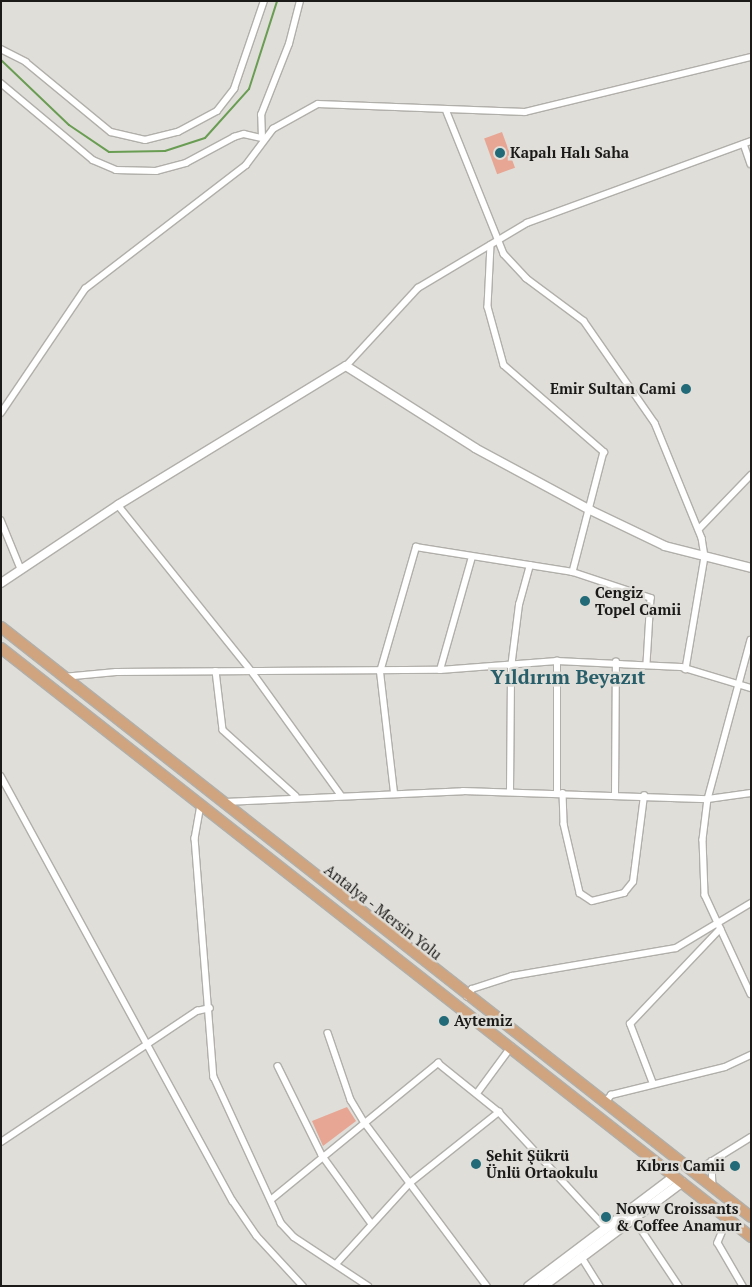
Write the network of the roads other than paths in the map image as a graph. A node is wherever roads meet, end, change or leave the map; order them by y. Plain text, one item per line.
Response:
1 (264, 1) edge
2 (300, 1) edge
3 (1, 49) edge
4 (751, 57) edge
5 (1, 83) edge
6 (446, 112) junction
7 (262, 138) junction
8 (748, 142) edge
9 (751, 164) edge
10 (499, 241) junction
11 (491, 245) junction
12 (346, 366) junction
13 (1, 413) edge
14 (751, 475) edge
15 (118, 504) junction
16 (590, 510) junction
17 (1, 520) edge
18 (698, 529) junction
19 (472, 557) junction
20 (704, 557) junction
21 (530, 565) junction
22 (751, 568) edge
23 (21, 569) junction
24 (573, 572) junction
25 (1, 583) edge
26 (1, 627) edge
27 (751, 640) edge
28 (1, 648) edge
29 (557, 661) junction
30 (616, 662) junction
31 (647, 663) junction
32 (511, 668) junction
33 (686, 669) junction
34 (440, 670) junction
35 (216, 671) junction
36 (380, 672) junction
37 (253, 673) junction
38 (62, 677) junction
39 (736, 686) junction
40 (751, 688) edge
41 (1, 776) edge
42 (510, 791) junction
43 (560, 792) junction
44 (394, 793) junction
45 (751, 793) edge
46 (341, 795) junction
47 (614, 795) junction
48 (296, 796) junction
49 (644, 796) junction
50 (708, 799) junction
51 (201, 803) junction
52 (220, 803) junction
53 (751, 903) edge
54 (716, 921) junction
55 (720, 929) junction
56 (751, 994) edge
57 (467, 996) junction
58 (210, 1008) junction
59 (328, 1034) dead end
60 (148, 1044) junction
61 (511, 1047) junction
62 (751, 1055) edge
63 (278, 1066) dead end
64 (653, 1084) junction
65 (478, 1092) junction
66 (604, 1105) junction
67 (499, 1112) junction
68 (364, 1123) junction
69 (751, 1137) edge
70 (1, 1142) edge
71 (322, 1155) junction
72 (712, 1161) junction
73 (702, 1167) junction
74 (688, 1171) junction
75 (678, 1179) junction
76 (410, 1183) junction
77 (714, 1190) junction
78 (272, 1199) junction
79 (630, 1214) junction
80 (751, 1217) edge
81 (728, 1220) junction
82 (372, 1224) junction
83 (605, 1227) junction
84 (751, 1237) edge
85 (579, 1252) junction
86 (336, 1264) junction
87 (303, 1286) edge
88 (368, 1286) edge
89 (487, 1286) edge
90 (528, 1286) edge
91 (542, 1286) edge
92 (600, 1286) edge
93 (679, 1286) edge
94 (743, 1286) edge

1 - 3 street
2 - 7 street
4 - 6 street
5 - 7 street
6 - 7 street
6 - 10 street
7 - 13 street
8 - 9 street
8 - 10 street
10 - 11 street
10 - 18 street
11 - 12 street
11 - 16 street
12 - 15 street
12 - 16 street
14 - 18 street
15 - 23 street
15 - 37 street
16 - 20 street
16 - 24 street
17 - 23 street
18 - 20 street
19 - 21 street
19 - 34 street
19 - 36 street
20 - 22 street
20 - 33 street
21 - 24 street
21 - 32 street
23 - 25 street
24 - 31 street
26 - 38 highway, Antalya - Mersin Yolu
27 - 39 street
28 - 51 highway, Antalya - Mersin Yolu
29 - 30 street
29 - 32 street
29 - 43 street
30 - 31 street
30 - 47 street
31 - 33 street
32 - 34 street
32 - 42 street
33 - 39 street
34 - 36 street
35 - 37 street
35 - 38 street
35 - 48 street
36 - 37 street
36 - 44 street
37 - 46 street
38 - 52 highway, Antalya - Mersin Yolu
39 - 40 street
39 - 50 street
41 - 60 street
42 - 43 street
42 - 44 street
43 - 47 street
43 - 49 street
44 - 46 street
45 - 50 street
46 - 48 street
47 - 49 street
48 - 52 street
49 - 50 street
50 - 54 street
51 - 58 street
51 - 61 highway, Antalya - Mersin Yolu
52 - 57 highway, Antalya - Mersin Yolu
53 - 54 street
54 - 55 street
54 - 57 street
55 - 56 street
55 - 64 street
57 - 66 highway, Antalya - Mersin Yolu
58 - 60 street
58 - 78 street
59 - 68 street
60 - 70 street
60 - 87 street
61 - 65 street
61 - 75 highway, Antalya - Mersin Yolu
62 - 64 street
63 - 71 street
64 - 66 street
65 - 67 street
65 - 68 street
66 - 74 highway, Antalya - Mersin Yolu
67 - 76 street
67 - 83 street
68 - 71 street
68 - 76 street
69 - 72 street
71 - 78 street
71 - 82 street
72 - 73 street
72 - 77 street
73 - 74 street
73 - 74 street
74 - 75 highway
74 - 77 highway, Antalya - Mersin Yolu
75 - 79 main road
75 - 81 highway, Antalya - Mersin Yolu
76 - 82 street
76 - 89 street
77 - 80 highway, Antalya - Mersin Yolu
78 - 86 street
79 - 83 main road
79 - 85 main road
79 - 93 street
81 - 84 highway, Antalya - Mersin Yolu
81 - 94 street
82 - 86 street
83 - 85 main road
85 - 90 main road
85 - 91 main road
85 - 92 street
86 - 88 street

